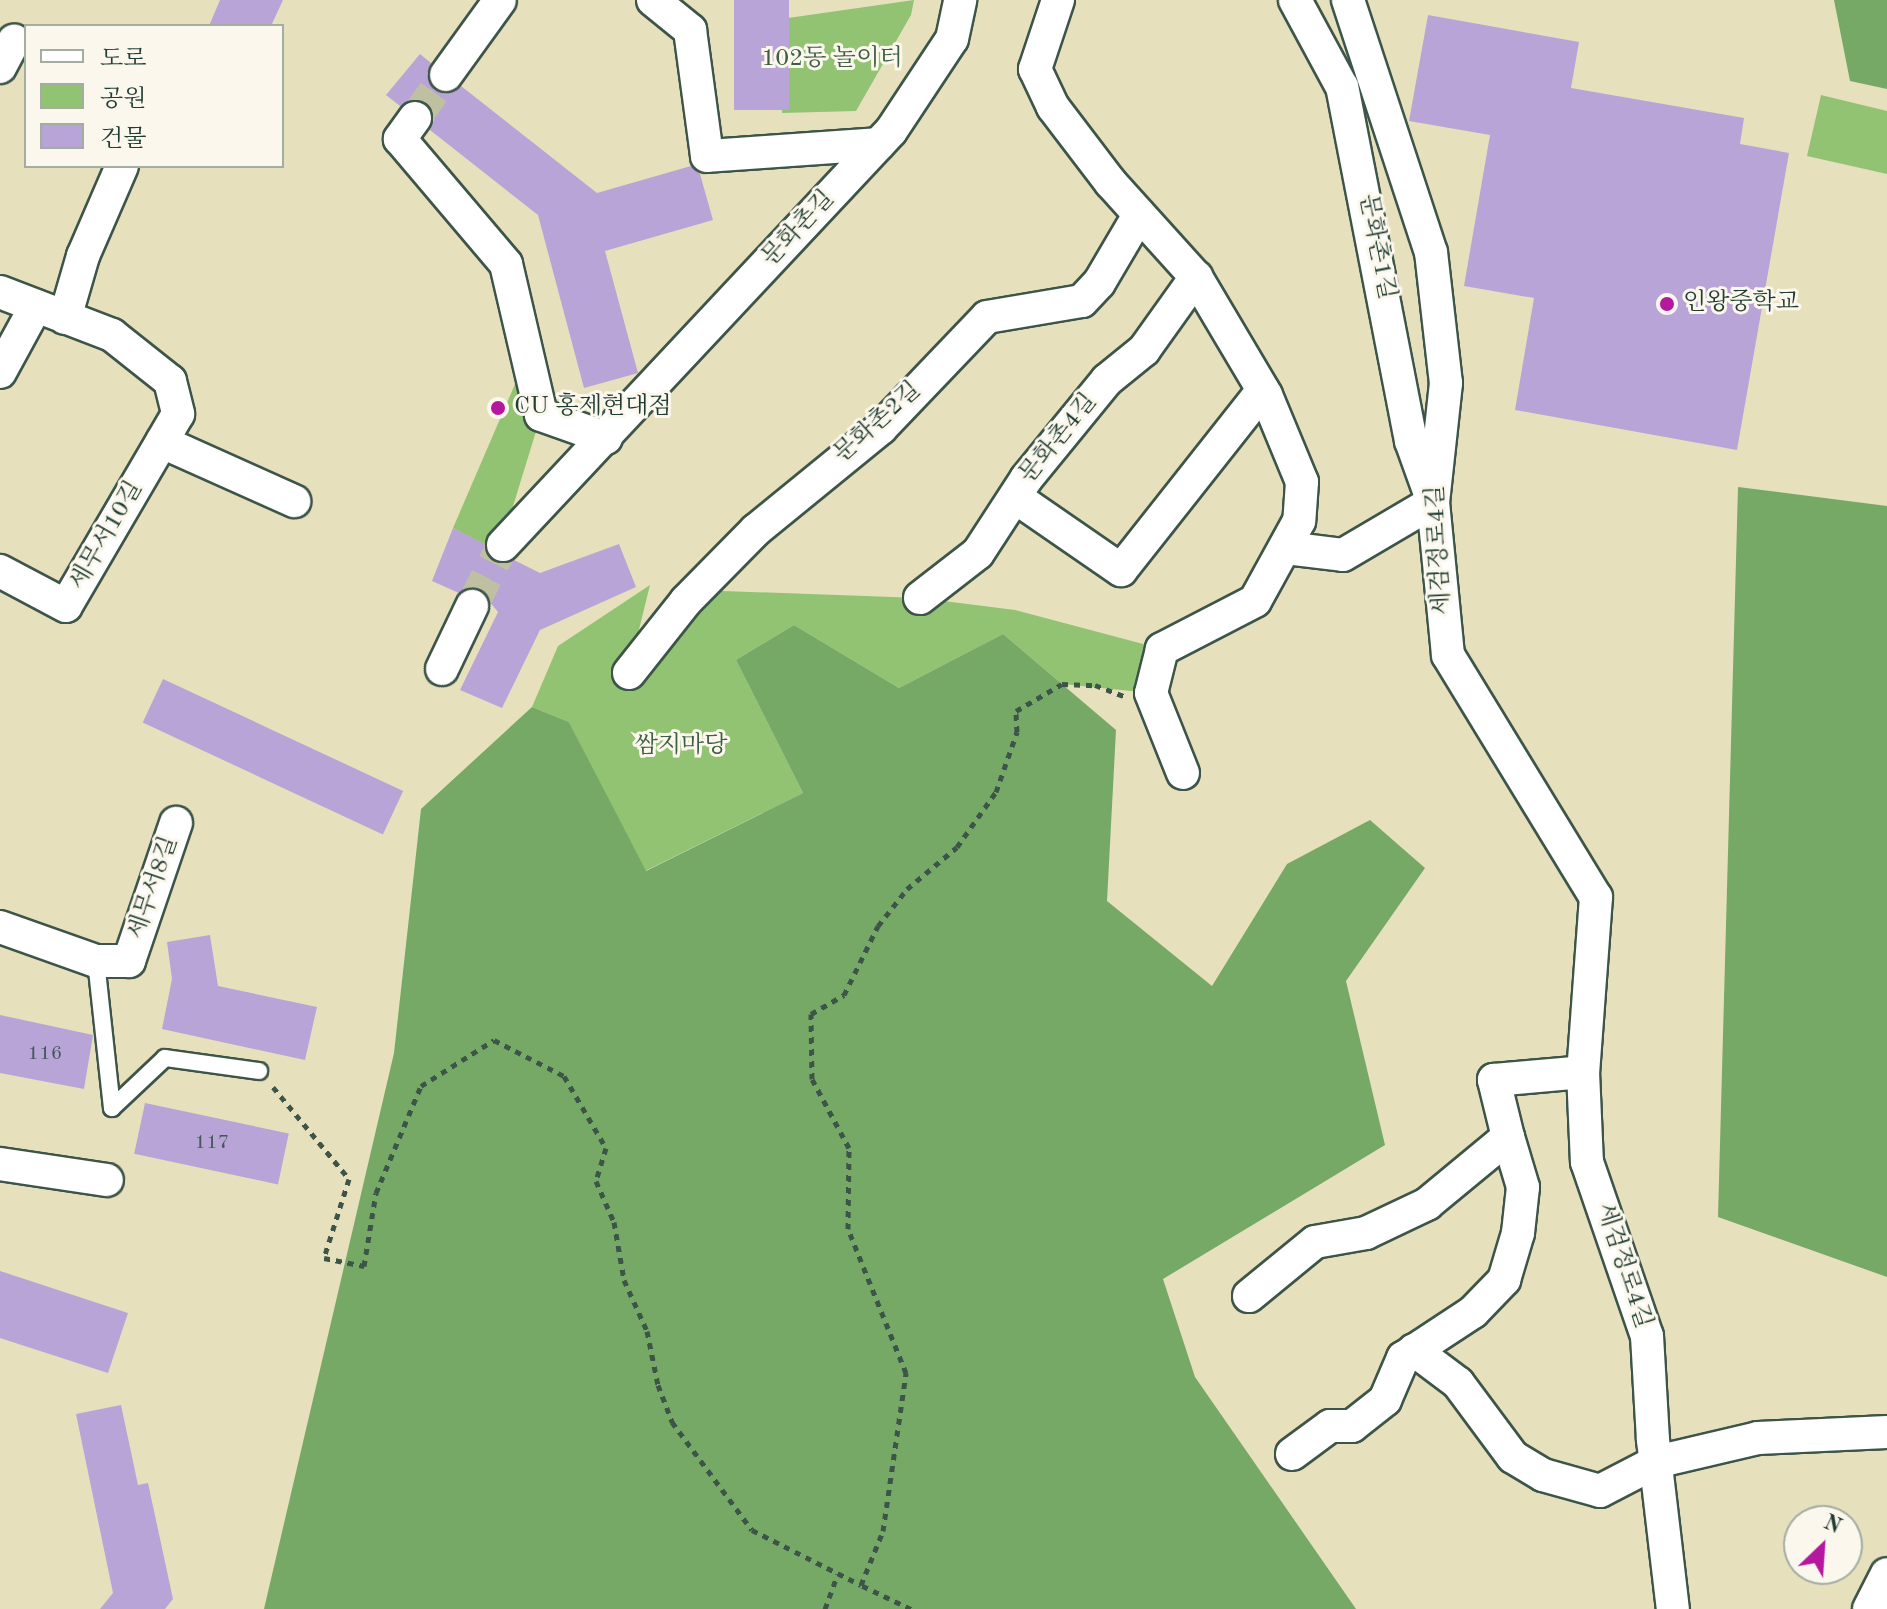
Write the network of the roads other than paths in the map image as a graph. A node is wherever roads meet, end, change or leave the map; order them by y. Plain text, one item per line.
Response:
1 (500, 0) edge
2 (653, 0) edge
3 (960, 0) edge
4 (1058, 0) edge
5 (1295, 0) edge
6 (1348, 0) edge
7 (446, 75) tunnel mouth
8 (415, 118) tunnel mouth
9 (879, 144) junction
10 (121, 168) edge
11 (1139, 215) junction
12 (1196, 277) junction
13 (0, 292) edge
14 (50, 312) junction
15 (0, 372) edge
16 (1263, 390) junction
17 (606, 438) junction
18 (162, 442) junction
19 (1015, 497) junction
20 (294, 501) dead end
21 (1433, 502) junction
22 (503, 545) tunnel mouth
23 (1286, 548) junction
24 (0, 571) edge
25 (920, 598) dead end
26 (472, 606) tunnel mouth
27 (442, 669) dead end
28 (629, 673) dead end
29 (1183, 773) dead end
30 (176, 823) dead end
31 (0, 927) edge
32 (96, 961) junction
33 (259, 1071) road end
34 (1583, 1072) junction
35 (1508, 1137) junction
36 (0, 1164) edge
37 (107, 1180) dead end
38 (1249, 1296) dead end
39 (1414, 1350) junction
40 (1887, 1432) edge
41 (1292, 1454) dead end
42 (1656, 1462) junction
43 (1887, 1574) edge
44 (1673, 1609) edge
45 (1869, 1609) edge

1 - 7 street
2 - 9 street
3 - 9 street, 문화촌길
4 - 11 street
5 - 21 street, 문화촌1길
6 - 21 street, 세검정로4길
8 - 17 street
9 - 17 street, 문화촌길
10 - 14 street
11 - 12 street
11 - 28 street, 문화촌2길
12 - 16 street
12 - 19 street, 문화촌4길
13 - 14 street, 세무서10길
14 - 15 street
14 - 18 street, 세무서10길
16 - 19 street
16 - 23 street
17 - 22 street, 문화촌길
18 - 20 street
18 - 24 street, 세무서10길
19 - 25 street, 문화촌4길
21 - 23 street
21 - 34 street, 세검정로4길
23 - 29 street
26 - 27 street
30 - 32 street, 세무서8길
31 - 32 street
32 - 33 lane
34 - 35 street
34 - 42 street, 세검정로4길
35 - 38 street
35 - 39 street
36 - 37 street
39 - 41 street
39 - 42 street
40 - 42 street
42 - 44 street, 세검정로4길
43 - 45 street

